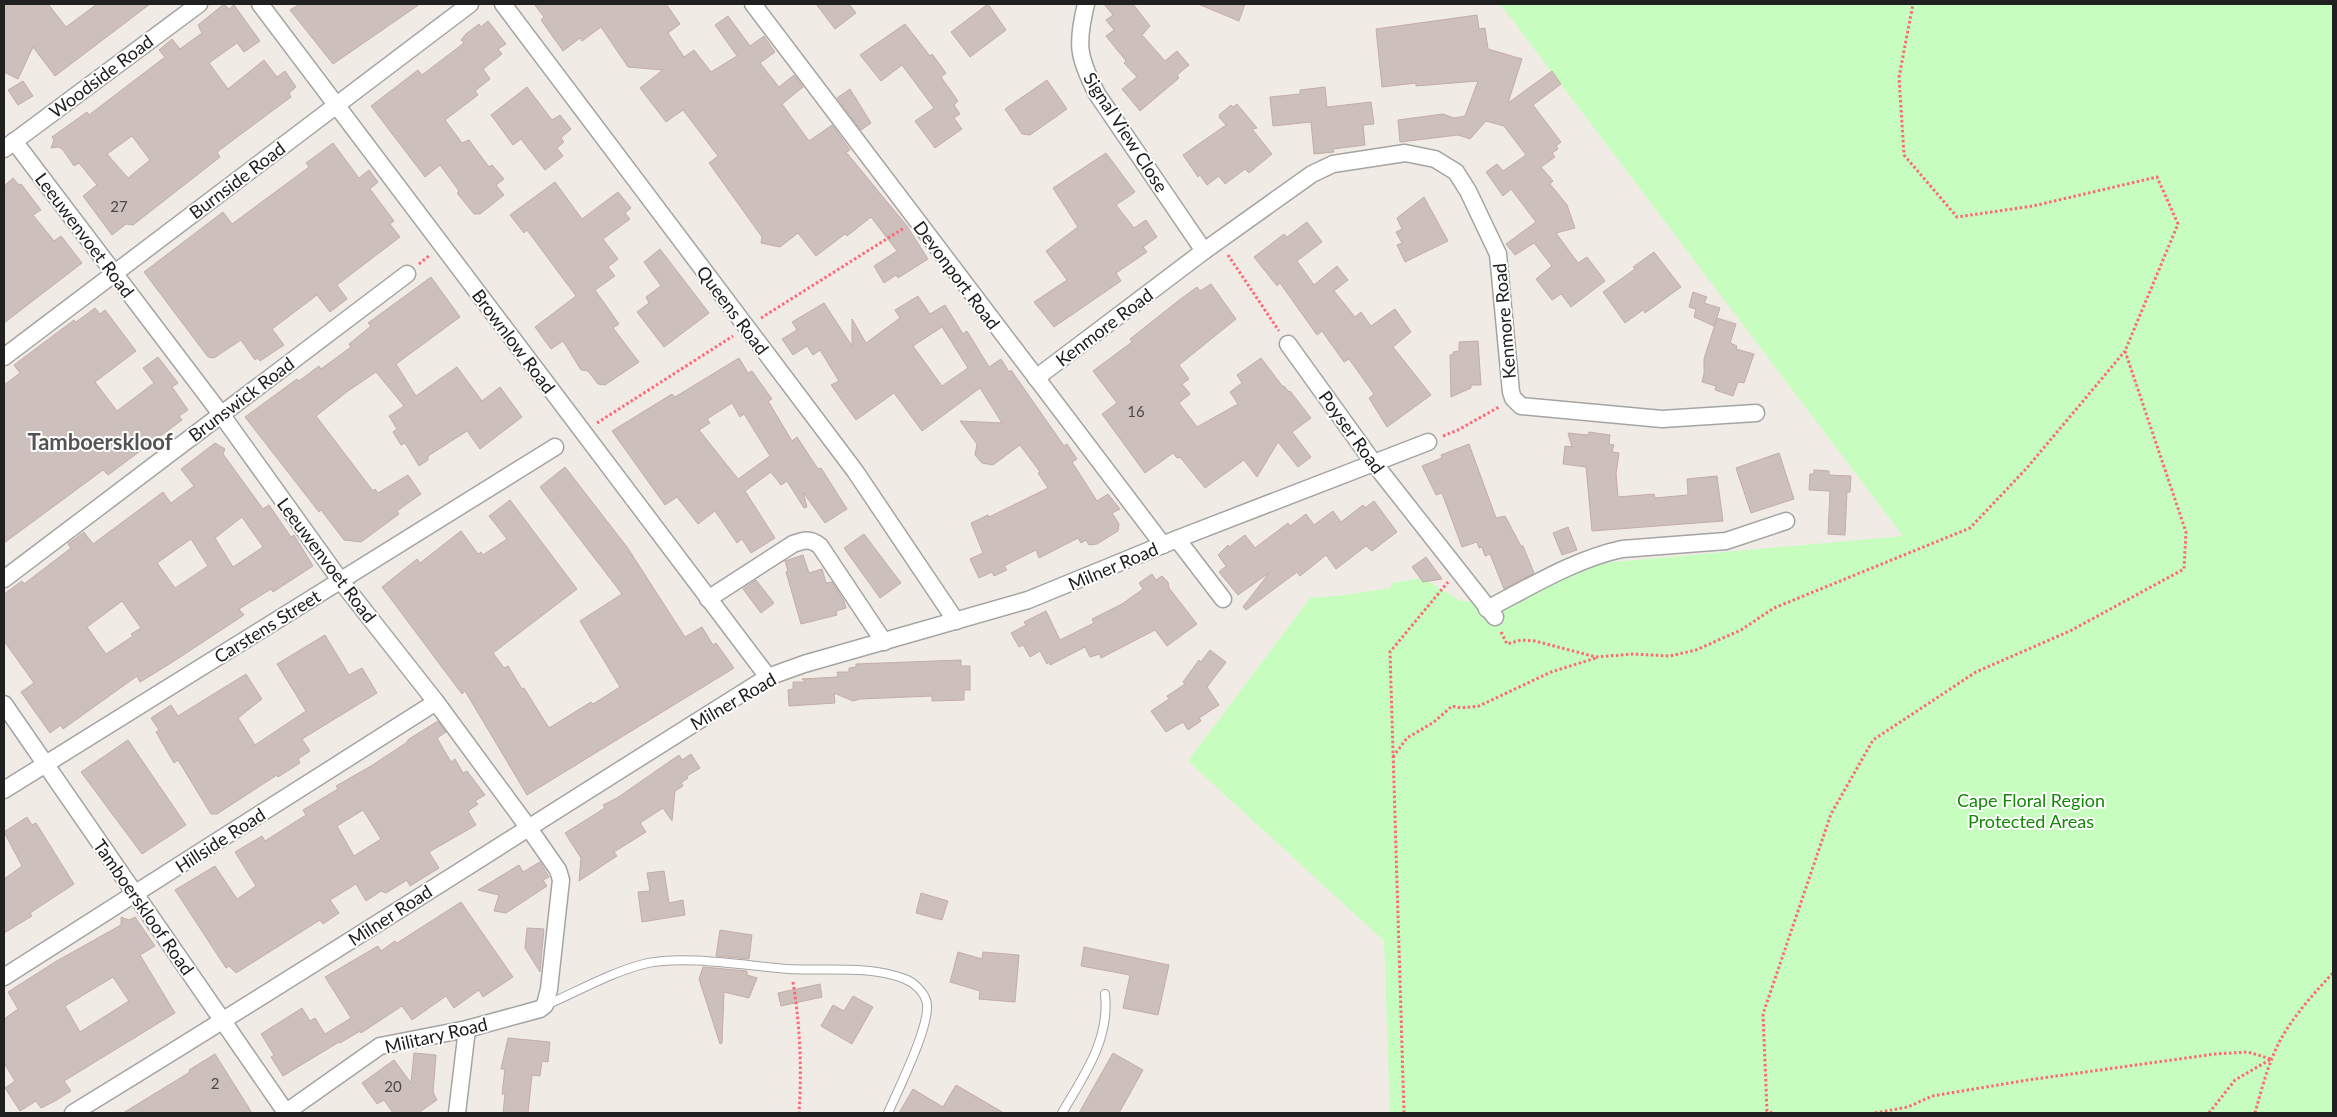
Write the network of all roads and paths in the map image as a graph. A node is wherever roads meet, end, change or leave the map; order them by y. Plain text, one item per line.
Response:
1 (199, 4) edge
2 (260, 4) edge
3 (470, 4) edge
4 (503, 4) edge
5 (754, 4) edge
6 (1086, 4) edge
7 (1913, 4) edge
8 (336, 104) junction
9 (9, 145) edge
10 (1219, 241) junction
11 (443, 246) junction
12 (1204, 251) junction
13 (114, 273) junction
14 (407, 274) joint
15 (1288, 344) joint
16 (2126, 351) junction
17 (4, 356) edge
18 (1036, 378) junction
19 (1513, 398) junction
20 (1756, 413) dead end
21 (221, 414) junction
22 (1428, 442) joint
23 (555, 447) dead end
24 (1373, 462) junction
25 (1786, 520) dead end
26 (1170, 542) junction
27 (1458, 570) junction
28 (4, 579) edge
29 (340, 580) junction
30 (708, 598) junction
31 (1223, 599) dead end
32 (1491, 613) junction
33 (956, 621) junction
34 (884, 642) junction
35 (1596, 658) junction
36 (768, 677) junction
37 (436, 702) junction
38 (4, 704) edge
39 (1393, 757) junction
40 (46, 764) junction
41 (4, 790) edge
42 (528, 827) junction
43 (134, 894) junction
44 (791, 969) junction
45 (2333, 973) edge
46 (4, 978) edge
47 (1105, 994) dead end
48 (545, 1005) junction
49 (224, 1021) junction
50 (467, 1029) junction
51 (2272, 1059) junction
52 (285, 1112) edge
53 (1768, 1112) edge
54 (73, 1113) edge
55 (457, 1113) edge
56 (799, 1113) edge
57 (888, 1113) edge
58 (1062, 1113) edge
59 (1404, 1113) edge
60 (1772, 1113) edge
61 (1875, 1113) edge
62 (2210, 1113) edge
63 (2254, 1113) edge

1 - 9 street, Woodside Road
2 - 8 street, Brownlow Road
3 - 8 street, Burnside Road
4 - 33 street, Queens Road
5 - 18 street, Devonport Road
6 - 12 street, Signal View Close
7 - 16 path
8 - 11 street, Brownlow Road
8 - 13 street, Burnside Road
9 - 13 street, Leeuwenvoet Road
10 - 12 street, Kenmore Road
10 - 15 path
10 - 19 street, Kenmore Road
11 - 14 path
11 - 30 street, Brownlow Road
12 - 18 street, Kenmore Road
13 - 17 street, Burnside Road
13 - 21 street, Leeuwenvoet Road
14 - 21 street, Brunswick Road
15 - 24 street, Poyser Road
16 - 35 path
16 - 53 path
18 - 26 street, Devonport Road
19 - 20 street, Kenmore Road
19 - 22 path
21 - 28 street, Brunswick Road
21 - 29 street, Leeuwenvoet Road
22 - 24 street, Milner Road
23 - 29 street, Carstens Street
24 - 26 street, Milner Road
24 - 27 street, Poyser Road
25 - 32 street
26 - 31 street, Devonport Road
26 - 33 street, Milner Road
27 - 32 street, Poyser Road
27 - 39 path
29 - 37 street, Leeuwenvoet Road
29 - 40 street, Carstens Street
30 - 34 street
30 - 36 street, Brownlow Road
32 - 35 path
33 - 34 street, Milner Road
34 - 36 street, Milner Road
35 - 39 path
36 - 42 street, Milner Road
37 - 42 street, Leeuwenvoet Road
37 - 43 street, Hillside Road
38 - 40 street, Tamboerskloof Road
39 - 59 path
40 - 41 street, Carstens Street
40 - 43 street, Tamboerskloof Road
42 - 48 street, Leeuwenvoet Road
42 - 49 street, Milner Road
43 - 46 street, Hillside Road
43 - 49 street, Tamboerskloof Road
44 - 48 lane
44 - 56 path
44 - 57 lane
45 - 51 path
47 - 58 lane
48 - 50 street, Military Road
49 - 52 street, Tamboerskloof Road
49 - 54 street, Milner Road
50 - 52 street, Military Road
50 - 55 street
51 - 61 path
51 - 62 path
51 - 63 path
53 - 60 path

